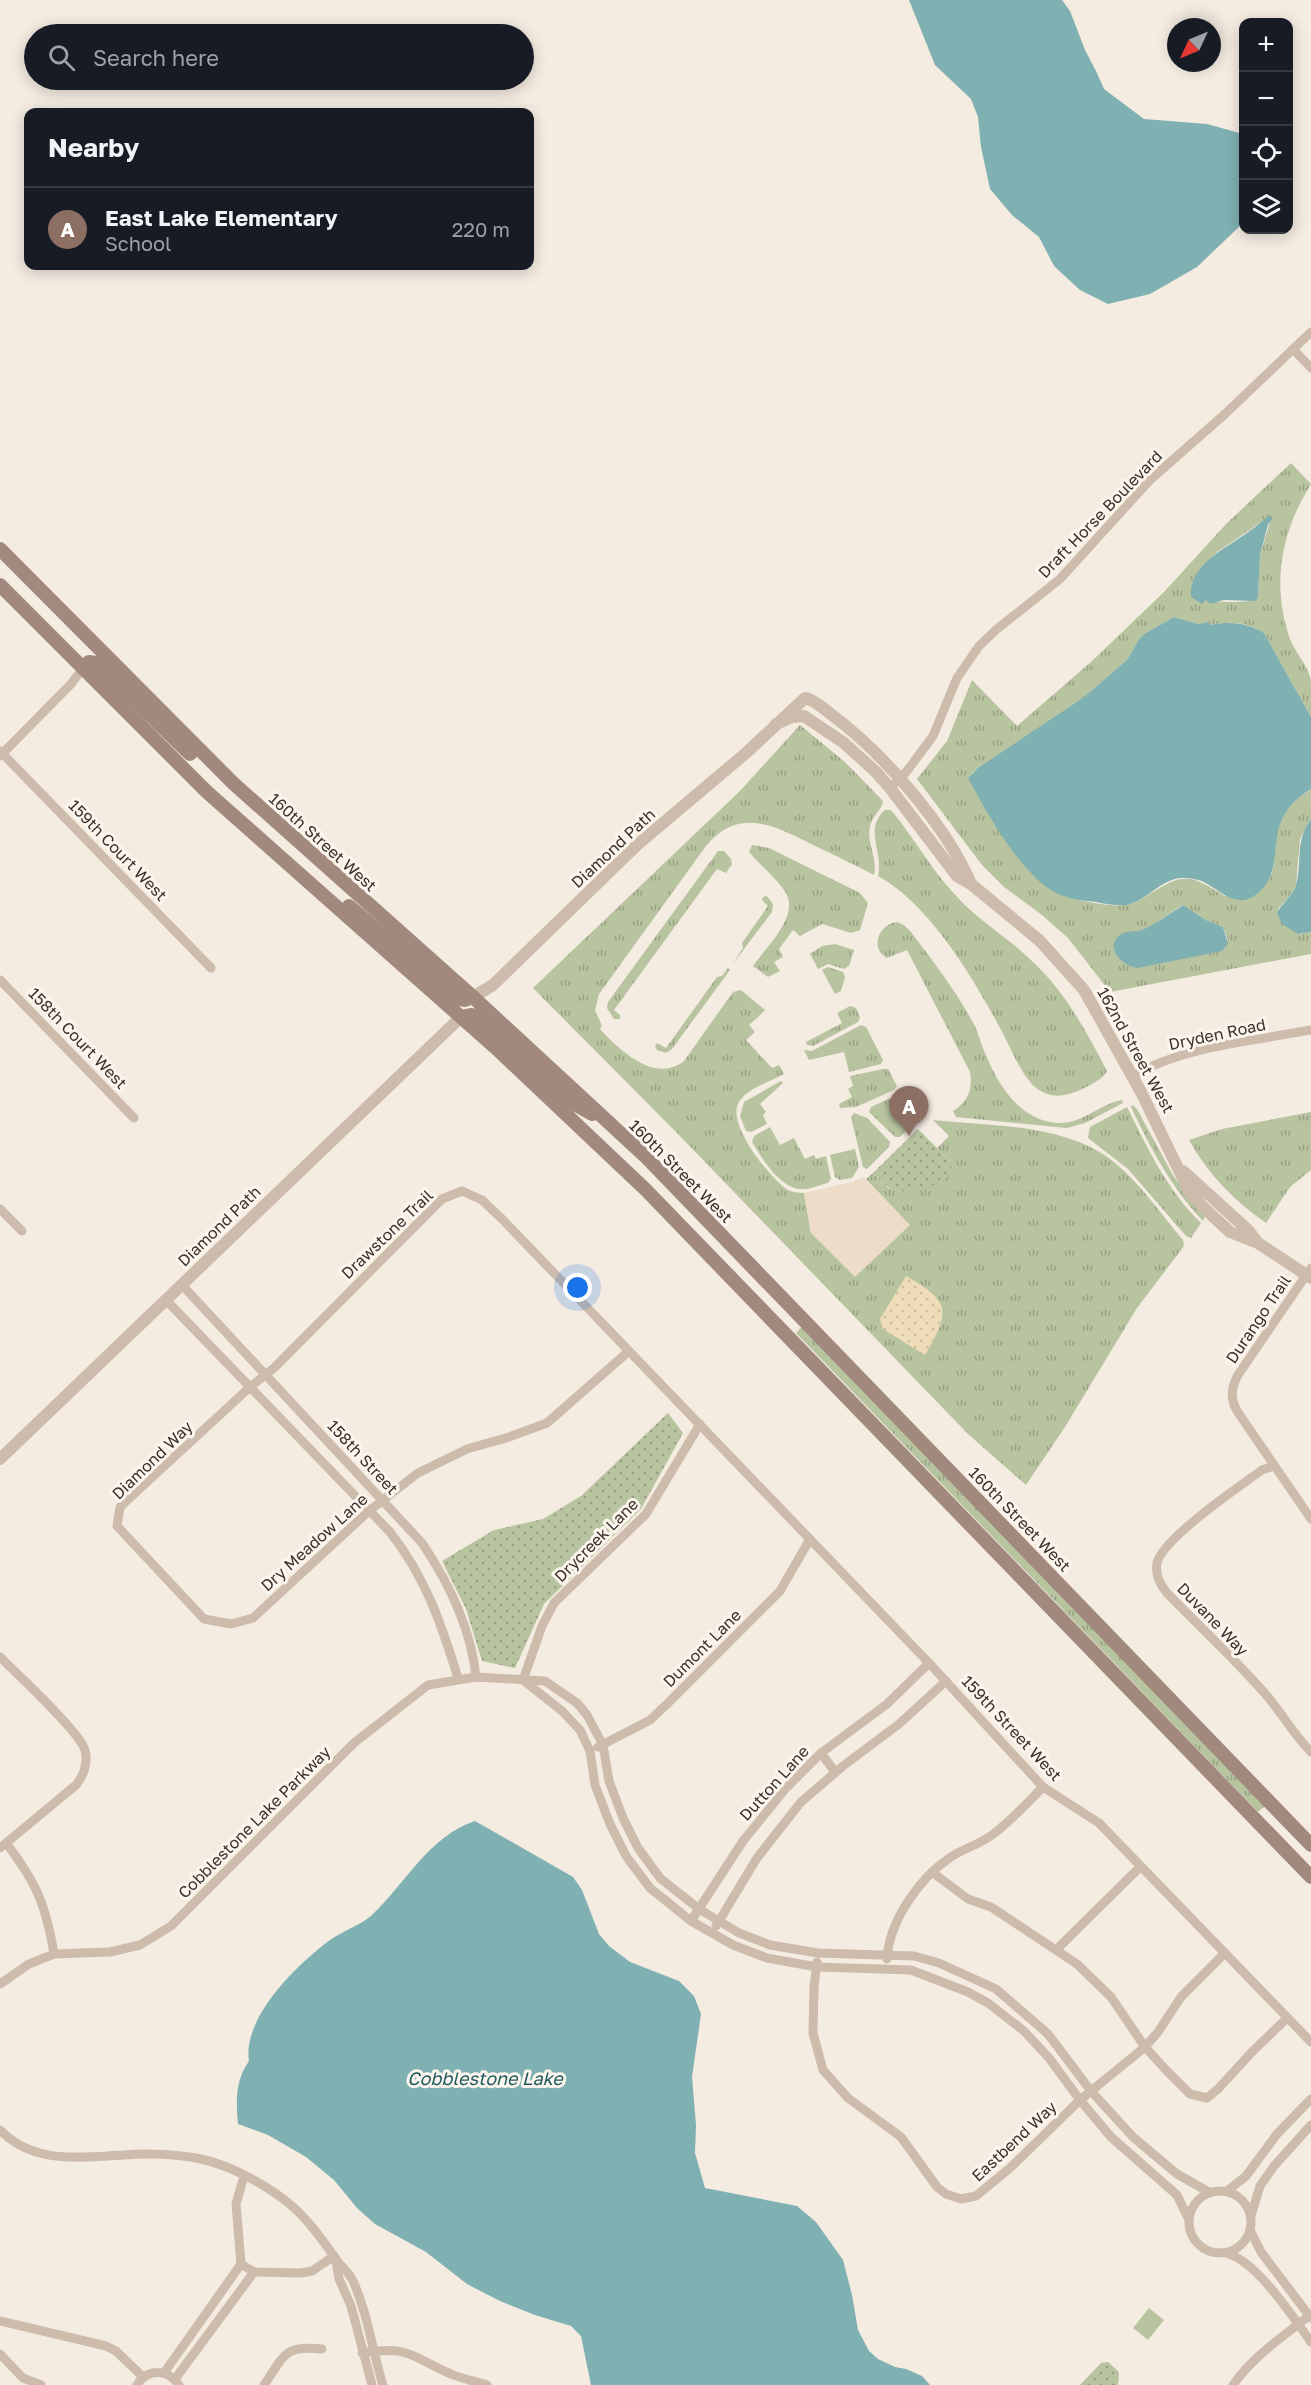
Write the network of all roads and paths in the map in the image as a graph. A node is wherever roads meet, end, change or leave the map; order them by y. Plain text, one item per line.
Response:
1 (1311, 332) edge
2 (1293, 350) junction
3 (1311, 368) edge
4 (0, 549) edge
5 (0, 585) edge
6 (83, 668) junction
7 (776, 724) junction
8 (1, 753) edge
9 (227, 777) junction
10 (900, 779) junction
11 (890, 788) junction
12 (971, 884) junction
13 (310, 885) junction
14 (211, 968) dead end
15 (0, 980) edge
16 (473, 997) junction
17 (461, 1017) junction
18 (1311, 1030) edge
19 (1133, 1076) junction
20 (134, 1118) dead end
21 (610, 1123) junction
22 (0, 1209) edge
23 (22, 1232) dead end
24 (1309, 1274) edge
25 (182, 1285) junction
26 (166, 1300) junction
27 (629, 1351) junction
28 (265, 1376) junction
29 (250, 1387) junction
30 (700, 1424) junction
31 (0, 1459) edge
32 (1273, 1466) junction
33 (383, 1500) junction
34 (369, 1510) junction
35 (1311, 1520) edge
36 (810, 1539) junction
37 (231, 1624) joint
38 (0, 1657) edge
39 (929, 1663) junction
40 (476, 1677) junction
41 (458, 1678) junction
42 (524, 1680) junction
43 (946, 1681) junction
44 (603, 1744) junction
45 (590, 1751) junction
46 (1311, 1752) edge
47 (821, 1754) junction
48 (836, 1772) junction
49 (1043, 1787) junction
50 (1311, 1845) edge
51 (3, 1846) edge
52 (1140, 1867) junction
53 (932, 1872) junction
54 (1311, 1877) edge
55 (699, 1909) junction
56 (691, 1921) junction
57 (718, 1921) junction
58 (712, 1933) junction
59 (1057, 1949) junction
60 (818, 1953) junction
61 (1225, 1953) junction
62 (54, 1954) junction
63 (887, 1954) junction
64 (817, 1967) junction
65 (887, 1968) junction
66 (1, 1981) edge
67 (1287, 2018) junction
68 (1311, 2042) edge
69 (1145, 2047) junction
70 (1091, 2091) junction
71 (1311, 2099) edge
72 (1080, 2100) junction
73 (1311, 2125) edge
74 (0, 2130) edge
75 (244, 2176) junction
76 (1227, 2191) junction
77 (1209, 2192) junction
78 (1251, 2216) junction
79 (1189, 2220) junction
80 (1250, 2230) junction
81 (1227, 2253) junction
82 (335, 2258) junction
83 (241, 2264) junction
84 (254, 2272) junction
85 (1310, 2316) edge
86 (0, 2321) edge
87 (1298, 2324) junction
88 (1311, 2342) edge
89 (322, 2349) dead end
90 (373, 2351) junction
91 (362, 2353) junction
92 (0, 2354) edge
93 (164, 2373) junction
94 (144, 2377) junction
95 (177, 2382) edge
96 (41, 2385) edge
97 (137, 2385) edge
98 (264, 2385) edge
99 (372, 2385) edge
100 (383, 2385) edge
101 (487, 2385) edge
102 (1233, 2385) edge

1 - 2 street, Draft Horse Boulevard
2 - 3 street
2 - 10 street, Draft Horse Boulevard
4 - 9 main road, 160th Street West
5 - 6 main road
6 - 8 street
6 - 9 main road
6 - 13 main road
7 - 10 street, 162nd Street West
7 - 11 street, 162nd Street West
7 - 16 street, Diamond Path
8 - 14 street, 159th Court West
9 - 16 main road, 160th Street West
10 - 11 street, Draft Horse Boulevard
10 - 12 street, 162nd Street West
11 - 12 street, 162nd Street West
12 - 19 street, 162nd Street West
13 - 16 main road
13 - 17 main road
15 - 20 street, 158th Court West
16 - 21 main road, 160th Street West
17 - 21 main road
17 - 25 street, Diamond Path
17 - 54 main road
18 - 19 street, Dryden Road
19 - 24 street, 162nd Street West
21 - 50 main road, 160th Street West
22 - 23 street
24 - 32 street, Durango Trail
25 - 26 street, Diamond Path
25 - 28 street, 158th Street
26 - 29 street, 158th Street
26 - 31 street, Diamond Path
27 - 28 street, Drawstone Trail
27 - 30 street, Drawstone Trail
27 - 33 street, Dry Meadow Lane
28 - 29 street, Drawstone Trail
28 - 33 street, 158th Street
29 - 34 street, 158th Street
29 - 37 street, Diamond Way
30 - 36 street, 159th Street West
30 - 42 street, Drycreek Lane
32 - 35 street
32 - 46 street, Duvane Way
33 - 34 street, Dry Meadow Lane
33 - 40 street, 158th Street
34 - 37 street, Dry Meadow Lane
34 - 41 street, 158th Street
36 - 39 street, 159th Street West
36 - 44 street, Dumont Lane
38 - 51 street
39 - 43 street, 159th Street West
39 - 47 street, Dutton Lane
40 - 41 street, Cobblestone Lake Parkway
40 - 42 street, Cobblestone Lake Parkway
41 - 62 street, Cobblestone Lake Parkway
42 - 44 street, Cobblestone Lake Parkway
42 - 45 street
43 - 48 street, Dutton Lane
43 - 49 street, 159th Street West
44 - 45 street, Dumont Lane
44 - 55 street, Cobblestone Lake Parkway
45 - 56 street
47 - 48 street
47 - 55 street, Dutton Lane
48 - 57 street, Dutton Lane
49 - 52 street, 159th Street West
49 - 53 street
51 - 62 street
52 - 59 street
52 - 61 street, 159th Street West
53 - 59 street
53 - 63 street
55 - 56 street, Dutton Lane
55 - 57 street, Cobblestone Lake Parkway
56 - 58 street
57 - 58 street, Dutton Lane
57 - 60 street, Cobblestone Lake Parkway
58 - 64 street
59 - 69 street
60 - 63 street, Cobblestone Lake Parkway
60 - 64 street, Eastbend Way
61 - 67 street, 159th Street West
61 - 69 street, Eastbend Way
62 - 66 street, Cobblestone Lake Parkway
63 - 65 street
63 - 70 street, Cobblestone Lake Parkway
64 - 65 street
64 - 72 street, Eastbend Way
65 - 72 street
67 - 68 street, 159th Street West
67 - 69 street
69 - 70 street, Eastbend Way
70 - 72 street, Eastbend Way
70 - 77 street, Cobblestone Lake Parkway
71 - 76 street
72 - 79 street
73 - 78 street
74 - 75 street
75 - 82 street
75 - 83 street
76 - 77 street
76 - 78 street
77 - 79 street
78 - 80 street
79 - 81 street
80 - 81 street
80 - 85 street
81 - 87 street
82 - 84 street
82 - 90 street
82 - 91 street
83 - 84 street
83 - 93 street
84 - 95 street
85 - 87 street
86 - 94 street
87 - 88 street
87 - 102 street
89 - 98 street
90 - 91 street
90 - 100 street
90 - 101 street
91 - 99 street
92 - 96 street
93 - 94 street
93 - 95 street
94 - 97 street

